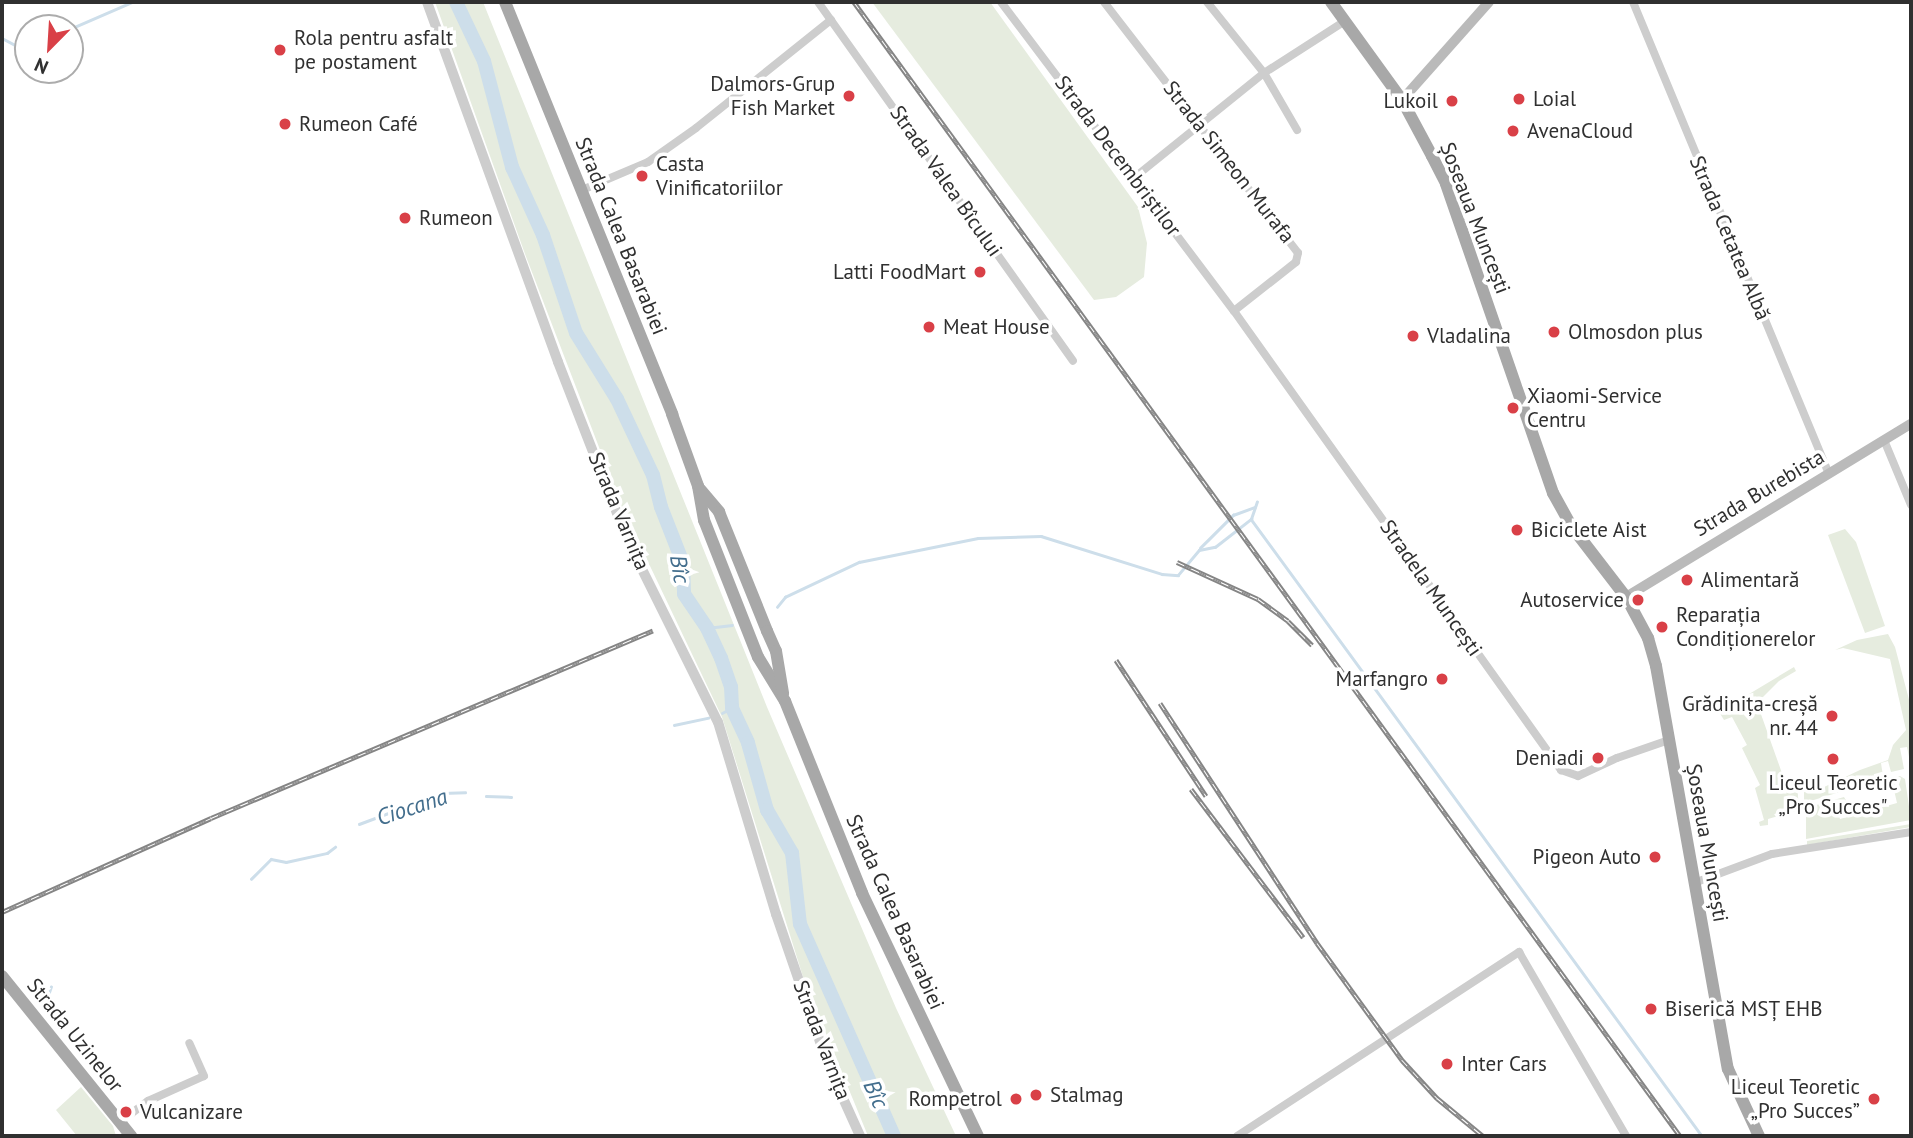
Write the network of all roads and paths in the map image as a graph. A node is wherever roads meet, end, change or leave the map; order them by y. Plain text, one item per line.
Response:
1 (427, 2) edge
2 (505, 2) edge
3 (818, 2) edge
4 (1001, 2) edge
5 (1104, 2) edge
6 (1207, 2) edge
7 (1331, 2) edge
8 (1489, 2) edge
9 (1633, 2) edge
10 (831, 20) junction
11 (1345, 21) junction
12 (1264, 73) junction
13 (1402, 100) junction
14 (1201, 126) junction
15 (1297, 130) dead end
16 (1135, 177) junction
17 (582, 190) junction
18 (1234, 311) junction
19 (1073, 361) dead end
20 (1911, 424) edge
21 (1884, 440) junction
22 (1829, 474) junction
23 (698, 486) junction
24 (1911, 505) edge
25 (732, 545) junction
26 (715, 550) junction
27 (1626, 597) junction
28 (776, 651) junction
29 (758, 657) junction
30 (785, 701) junction
31 (1669, 740) junction
32 (1911, 832) edge
33 (1694, 883) junction
34 (2, 976) edge
35 (189, 1043) dead end
36 (118, 1120) junction
37 (122, 1136) edge
38 (131, 1136) edge
39 (860, 1136) edge
40 (978, 1136) edge
41 (1237, 1136) edge
42 (1626, 1136) edge
43 (1759, 1136) edge

1 - 39 street, Strada Varnița
2 - 17 main road, Strada Calea Basarabiei
3 - 10 street, Strada Valea Bîcului
4 - 16 street, Strada Decembriștilor
5 - 14 street, Strada Simeon Murafa
6 - 12 street
7 - 11 main road, Șoseaua Muncești
8 - 13 main road
9 - 22 street, Strada Cetatea Albă
10 - 17 street
10 - 19 street, Strada Valea Bîcului
11 - 12 street
11 - 13 main road, Șoseaua Muncești
12 - 14 street
12 - 15 street
13 - 27 main road, Șoseaua Muncești
14 - 16 street
14 - 18 street, Strada Simeon Murafa
16 - 18 street, Strada Decembriștilor
17 - 23 main road, Strada Calea Basarabiei
18 - 31 street, Stradela Muncești
20 - 21 main road, Strada Burebista
21 - 22 main road, Strada Burebista
21 - 24 street
22 - 27 main road, Strada Burebista
23 - 25 main road, Strada Calea Basarabiei
23 - 26 main road, Strada Calea Basarabiei
25 - 26 main road
25 - 28 main road, Strada Calea Basarabiei
26 - 29 main road, Strada Calea Basarabiei
27 - 31 main road, Șoseaua Muncești
28 - 29 main road
28 - 30 main road, Strada Calea Basarabiei
29 - 30 main road, Strada Calea Basarabiei
30 - 40 main road, Strada Calea Basarabiei
31 - 33 main road, Șoseaua Muncești
32 - 33 street
33 - 43 main road, Șoseaua Muncești
34 - 36 main road, Strada Uzinelor
35 - 36 street
36 - 37 main road, Strada Uzinelor
36 - 38 main road, Strada Uzinelor
41 - 42 street

